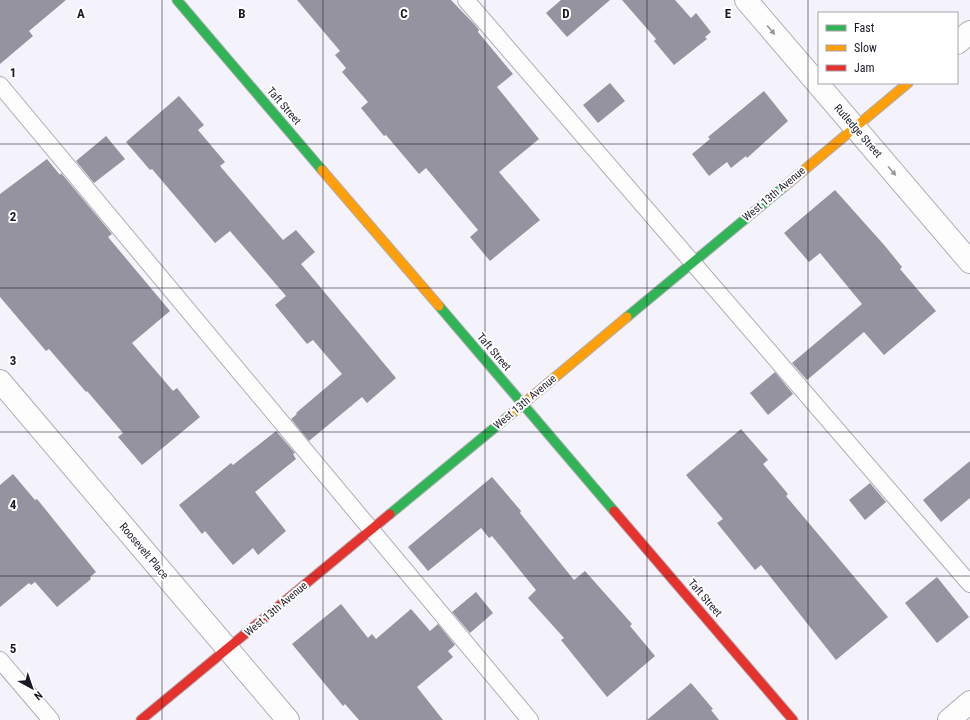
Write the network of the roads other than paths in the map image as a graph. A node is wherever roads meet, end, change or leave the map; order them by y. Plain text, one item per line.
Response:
1 (177, 0) edge
2 (466, 0) edge
3 (746, 0) edge
4 (970, 32) edge
5 (958, 42) edge
6 (907, 84) edge
7 (0, 85) edge
8 (854, 127) junction
9 (970, 262) edge
10 (692, 263) junction
11 (0, 382) edge
12 (523, 404) junction
13 (372, 530) junction
14 (970, 584) edge
15 (228, 650) junction
16 (0, 660) edge
17 (970, 702) edge
18 (51, 720) edge
19 (141, 720) edge
20 (288, 720) edge
21 (530, 720) edge
22 (793, 720) edge
23 (949, 720) edge

1 - 12 street, Taft Street
2 - 10 lane
3 -> 8 street, Rutledge Street
4 - 5 street
6 - 8 street, West 13th Avenue
7 - 13 lane
8 -> 9 street, Rutledge Street
8 - 10 street, West 13th Avenue
10 - 12 street, West 13th Avenue
10 - 14 lane
11 - 15 street, Roosevelt Place
12 - 13 street, West 13th Avenue
12 - 22 street, Taft Street
13 - 15 street, West 13th Avenue
13 - 21 lane
15 - 19 street, West 13th Avenue
15 - 20 street, Roosevelt Place
16 - 18 lane
17 - 23 street

